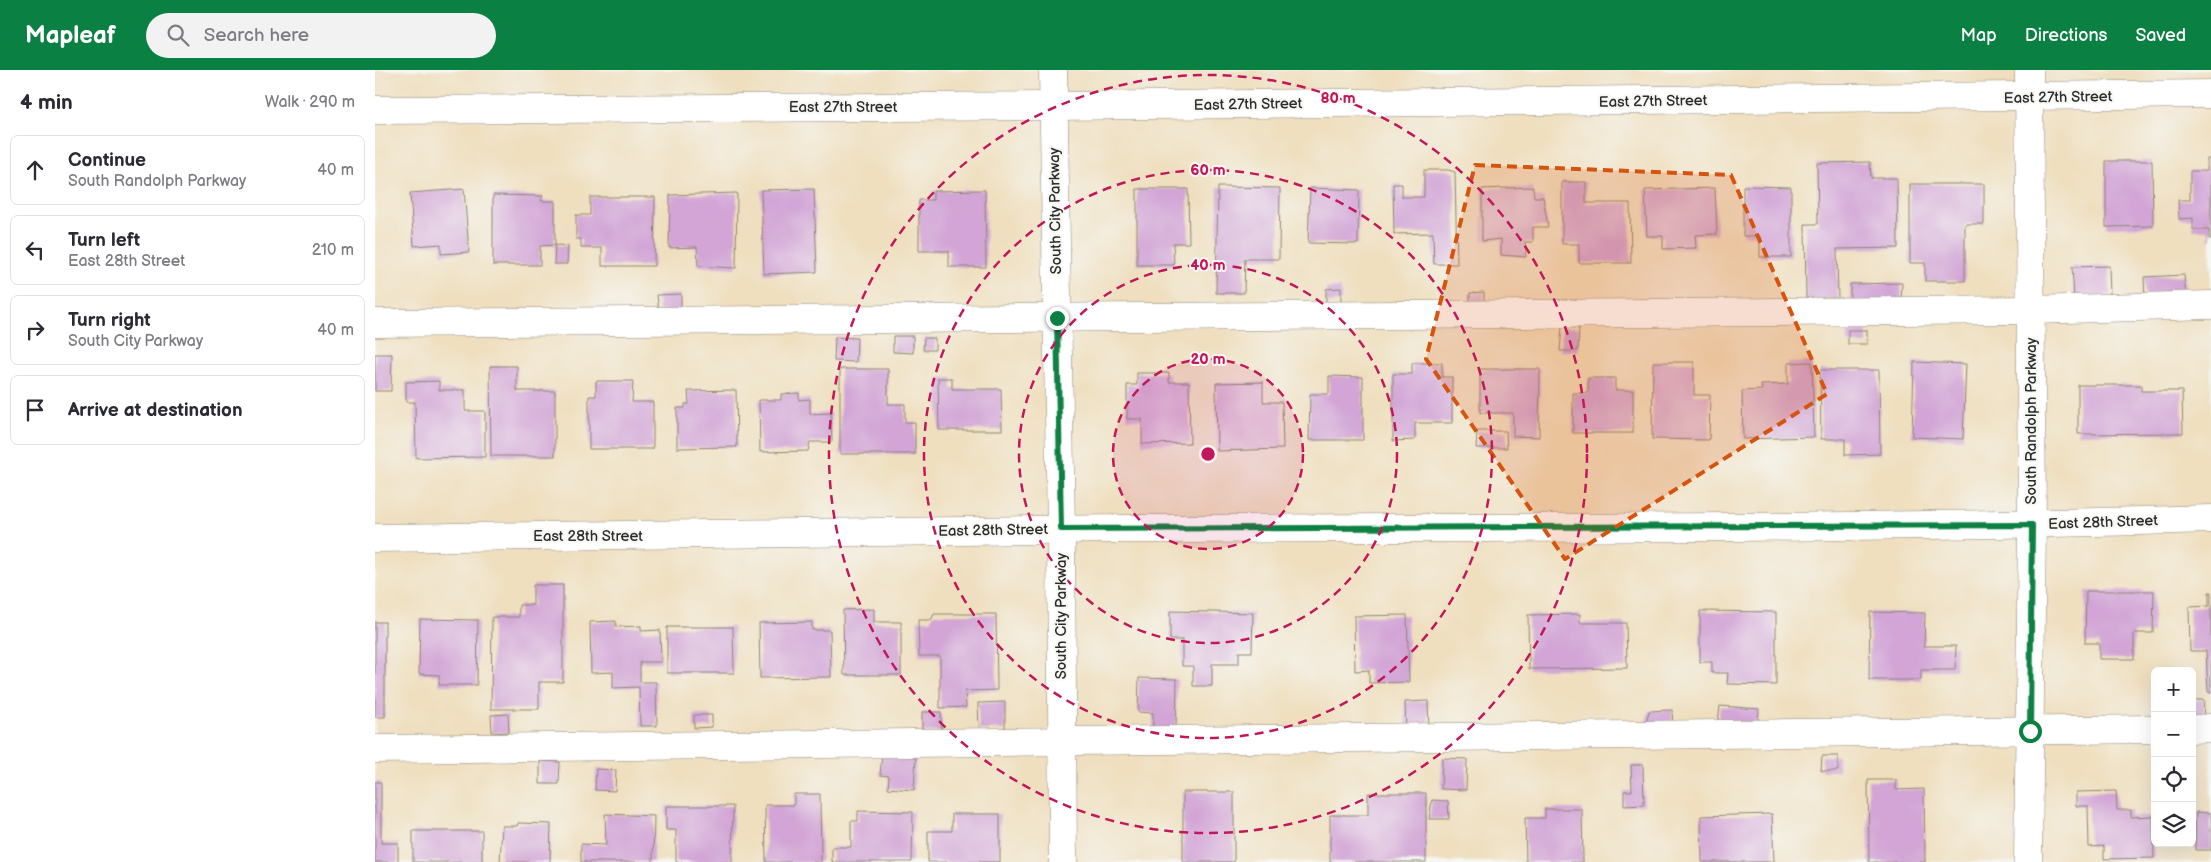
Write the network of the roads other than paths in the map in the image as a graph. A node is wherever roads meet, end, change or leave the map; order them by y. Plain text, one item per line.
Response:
1 (1053, 70) edge
2 (2029, 70) edge
3 (2211, 94) edge
4 (2029, 97) junction
5 (1053, 106) junction
6 (375, 110) edge
7 (2211, 304) edge
8 (2031, 310) junction
9 (1057, 318) junction
10 (375, 322) edge
11 (2211, 519) edge
12 (2032, 525) junction
13 (1061, 529) junction
14 (375, 538) edge
15 (2211, 728) edge
16 (2151, 729) edge
17 (2196, 729) edge
18 (2030, 731) junction
19 (1062, 742) junction
20 (375, 749) edge
21 (1063, 862) edge
22 (2028, 862) edge

1 - 5 street, South City Parkway
2 - 4 street, South Randolph Parkway
3 - 4 street, East 27th Street
4 - 5 street, East 27th Street
4 - 8 street, South Randolph Parkway
5 - 6 street, East 27th Street
5 - 9 street, South City Parkway
7 - 8 street
8 - 9 street
8 - 12 street, South Randolph Parkway
9 - 10 street
9 - 13 street, South City Parkway
11 - 12 street, East 28th Street
12 - 13 street, East 28th Street
12 - 18 street, South Randolph Parkway
13 - 14 street, East 28th Street
13 - 19 street, South City Parkway
15 - 17 street
16 - 18 street
18 - 19 street
18 - 22 street, South Randolph Parkway
19 - 20 street
19 - 21 street, South City Parkway

